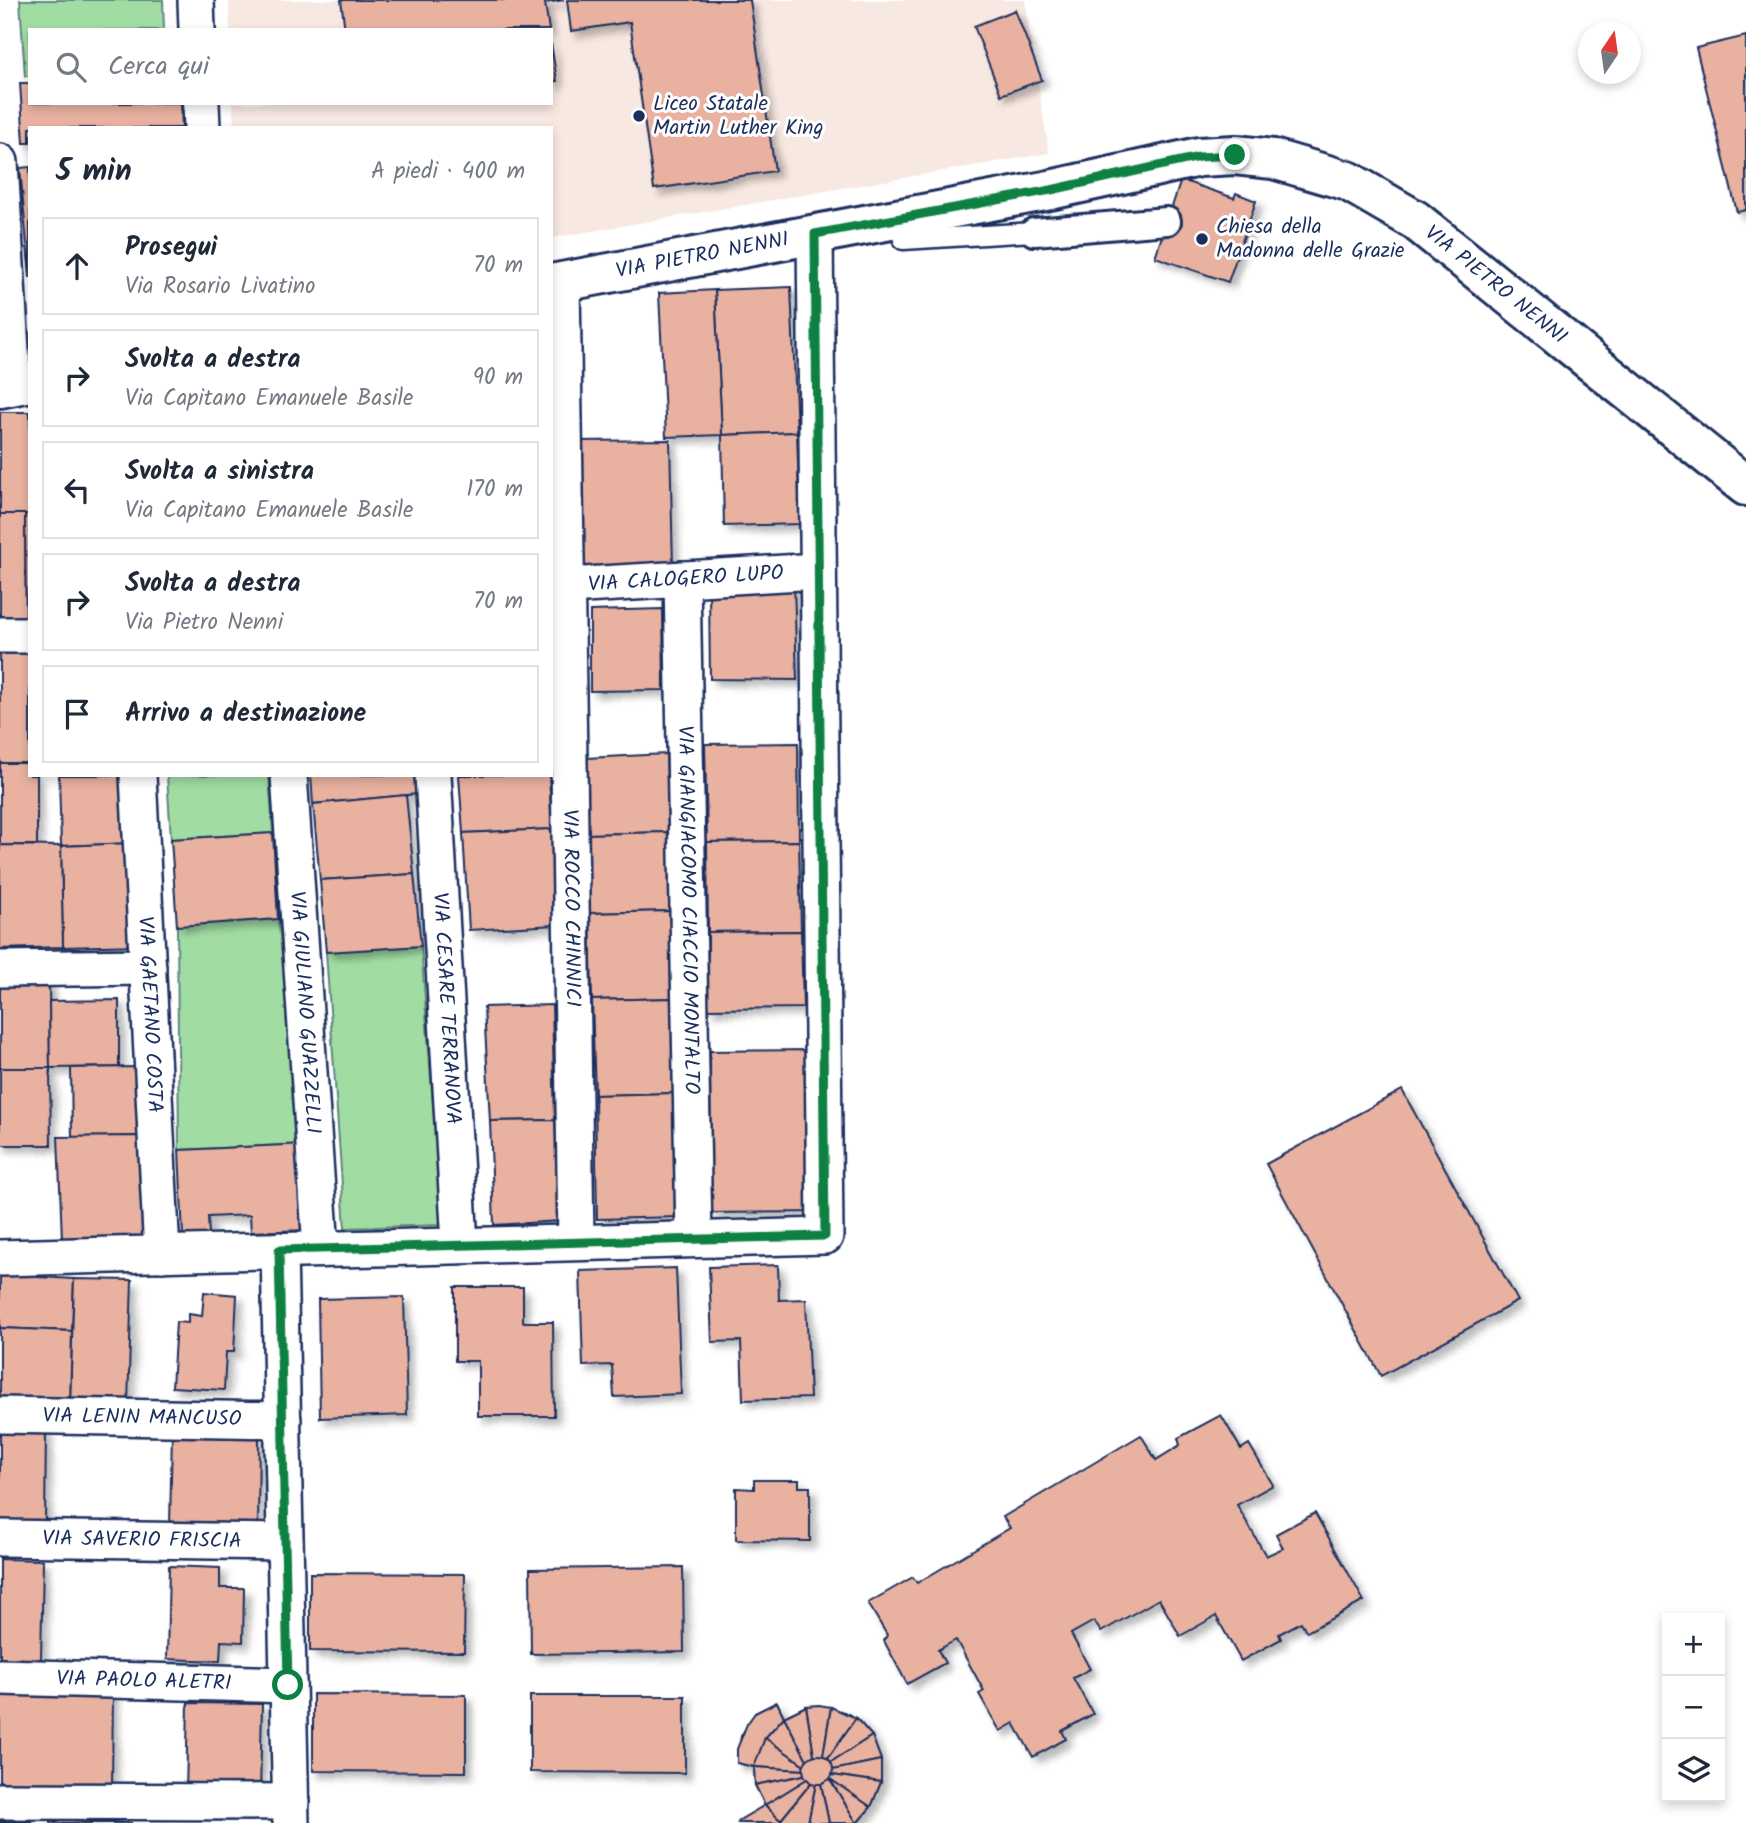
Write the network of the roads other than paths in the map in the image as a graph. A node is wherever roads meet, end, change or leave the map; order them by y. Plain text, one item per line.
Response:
1 (196, 0) edge
2 (197, 28) edge
3 (201, 105) edge
4 (202, 126) edge
5 (28, 159) edge
6 (0, 161) edge
7 (899, 219) junction
8 (1167, 221) dead end
9 (1034, 232) joint
10 (815, 234) junction
11 (556, 283) edge
12 (14, 385) edge
13 (1746, 486) edge
14 (818, 571) junction
15 (682, 579) junction
16 (559, 586) edge
17 (0, 635) edge
18 (28, 635) edge
19 (138, 777) edge
20 (289, 777) edge
21 (433, 777) edge
22 (148, 967) junction
23 (0, 969) edge
24 (694, 1239) junction
25 (576, 1242) junction
26 (460, 1244) junction
27 (321, 1249) junction
28 (279, 1250) junction
29 (162, 1254) junction
30 (0, 1258) edge
31 (0, 1415) edge
32 (283, 1420) junction
33 (0, 1538) edge
34 (285, 1542) junction
35 (0, 1677) edge
36 (288, 1685) junction
37 (0, 1801) edge
38 (291, 1812) edge

1 - 2 street
3 - 4 street
5 - 6 street
6 - 12 street
7 - 9 lane
7 - 10 main road, VIA PIETRO NENNI
7 - 13 main road, VIA PIETRO NENNI
8 - 9 street
10 - 11 main road, VIA PIETRO NENNI
10 - 14 street
11 - 16 street, VIA ROCCO CHINNICI
14 - 15 street, VIA CALOGERO LUPO
14 - 24 street
15 - 16 street, VIA CALOGERO LUPO
15 - 24 street, VIA GIANGIACOMO CIACCIO MONTALTO
16 - 25 street, VIA ROCCO CHINNICI
17 - 18 street
19 - 22 street, VIA GAETANO COSTA
20 - 27 street, VIA GIULIANO GUAZZELLI
21 - 26 street, VIA CESARE TERRANOVA
22 - 23 street
22 - 29 street, VIA GAETANO COSTA
24 - 25 street
25 - 26 street
26 - 27 street
27 - 28 street
28 - 29 street
28 - 32 street
29 - 30 street
31 - 32 street, VIA LENIN MANCUSO
32 - 34 street
33 - 34 street, VIA SAVERIO FRISCIA
34 - 36 street
35 - 36 street, VIA PAOLO ALETRI
36 - 38 street
37 - 38 street

